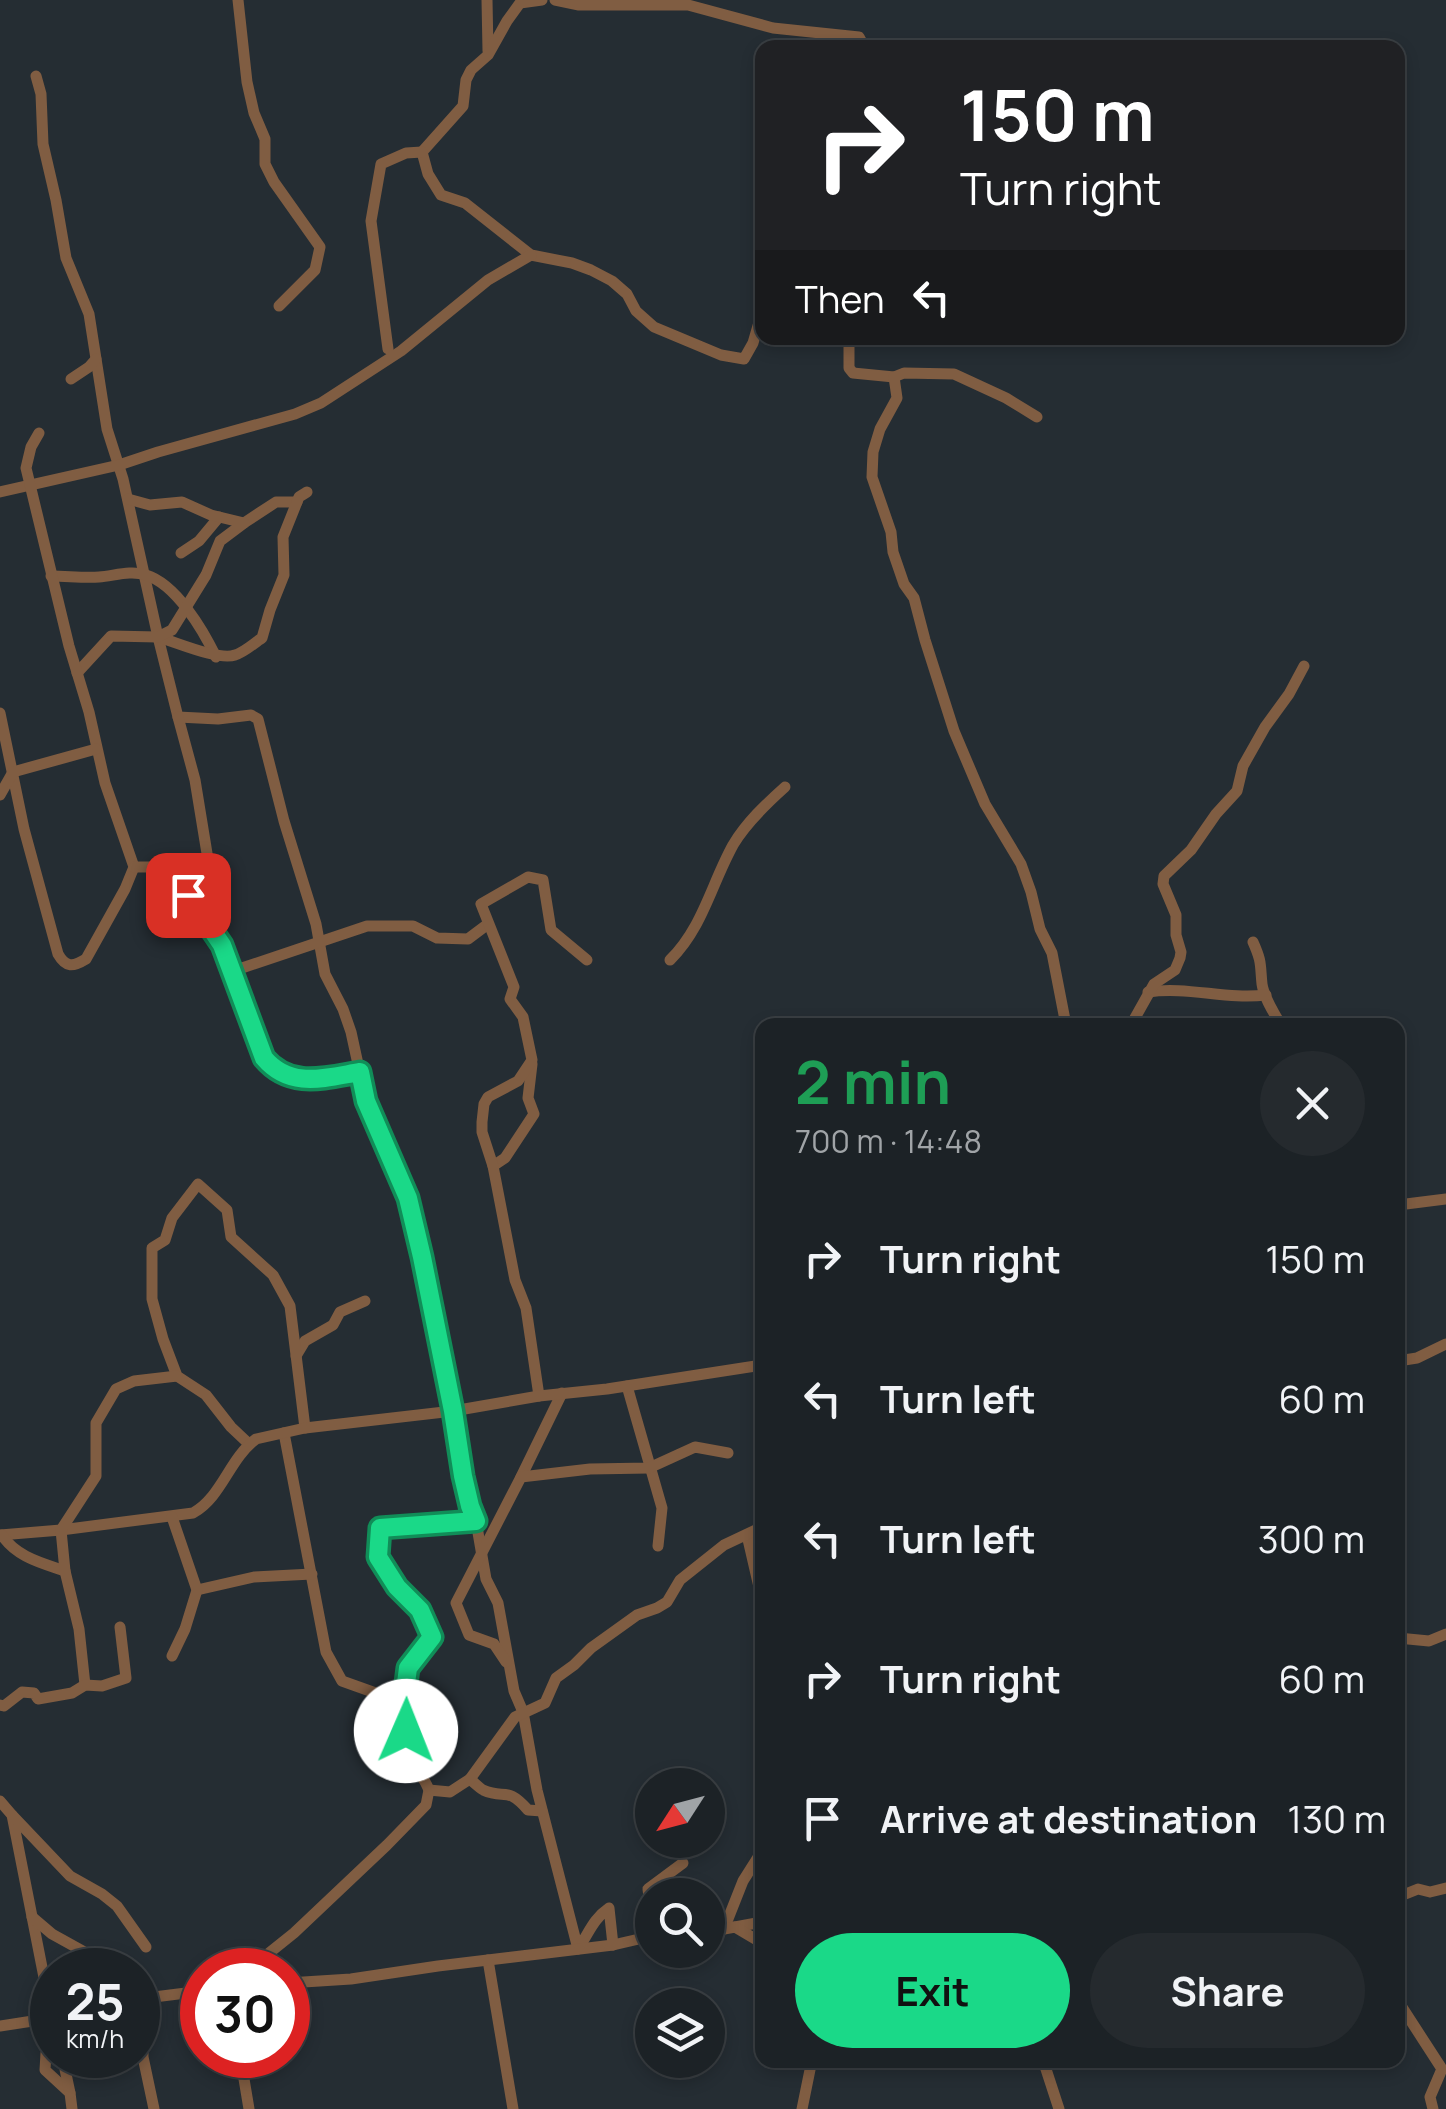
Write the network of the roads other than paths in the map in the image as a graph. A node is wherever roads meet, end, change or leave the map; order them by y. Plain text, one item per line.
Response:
1 (238, 0) edge
2 (487, 0) edge
3 (542, 0) edge
4 (555, 0) edge
5 (860, 40) edge
6 (488, 55) junction
7 (36, 76) dead end
8 (422, 152) junction
9 (531, 255) junction
10 (279, 306) dead end
11 (755, 336) edge
12 (849, 345) edge
13 (388, 349) dead end
14 (96, 359) junction
15 (894, 377) junction
16 (71, 379) dead end
17 (1037, 417) dead end
18 (39, 432) dead end
19 (118, 465) junction
20 (30, 486) junction
21 (0, 492) edge
22 (308, 492) dead end
23 (128, 499) junction
24 (297, 502) junction
25 (219, 517) junction
26 (244, 522) junction
27 (181, 553) dead end
28 (145, 574) junction
29 (51, 576) junction
30 (185, 609) junction
31 (158, 637) junction
32 (216, 657) junction
33 (1304, 666) dead end
34 (77, 673) junction
35 (0, 713) edge
36 (178, 717) junction
37 (96, 748) junction
38 (13, 772) junction
39 (784, 788) dead end
40 (0, 795) edge
41 (134, 867) junction
42 (488, 924) junction
43 (319, 940) junction
44 (1253, 942) dead end
45 (222, 945) junction
46 (587, 960) dead end
47 (670, 960) dead end
48 (233, 971) junction
49 (1148, 992) junction
50 (1266, 995) junction
51 (1065, 1018) edge
52 (1135, 1018) edge
53 (1278, 1018) edge
54 (532, 1060) junction
55 (360, 1072) junction
56 (493, 1166) junction
57 (1446, 1199) edge
58 (1405, 1204) edge
59 (365, 1301) dead end
60 (1446, 1344) edge
61 (296, 1356) junction
62 (1405, 1360) edge
63 (755, 1366) edge
64 (177, 1376) junction
65 (627, 1386) junction
66 (562, 1394) junction
67 (539, 1396) junction
68 (453, 1411) junction
69 (304, 1428) junction
70 (284, 1433) junction
71 (250, 1444) junction
72 (728, 1453) dead end
73 (649, 1468) junction
74 (521, 1477) junction
75 (172, 1517) junction
76 (476, 1521) junction
77 (61, 1530) junction
78 (755, 1530) edge
79 (747, 1534) junction
80 (1, 1535) edge
81 (658, 1546) dead end
82 (481, 1552) junction
83 (755, 1569) edge
84 (65, 1571) junction
85 (312, 1574) junction
86 (197, 1590) junction
87 (120, 1627) dead end
88 (1446, 1634) edge
89 (1405, 1639) edge
90 (172, 1656) dead end
91 (510, 1668) junction
92 (86, 1686) junction
93 (0, 1705) edge
94 (522, 1712) junction
95 (406, 1718) junction
96 (470, 1779) junction
97 (428, 1790) junction
98 (0, 1801) edge
99 (542, 1811) junction
100 (12, 1815) junction
101 (755, 1862) edge
102 (683, 1863) dead end
103 (663, 1878) edge
104 (1446, 1888) edge
105 (1405, 1894) edge
106 (32, 1917) junction
107 (755, 1923) edge
108 (730, 1928) junction
109 (725, 1929) edge
110 (635, 1940) edge
111 (755, 1940) edge
112 (613, 1945) junction
113 (146, 1947) dead end
114 (38, 1948) edge
115 (77, 1948) edge
116 (275, 1948) edge
117 (578, 1949) junction
118 (488, 1960) junction
119 (310, 1982) edge
120 (1405, 2012) edge
121 (30, 2021) edge
122 (0, 2026) edge
123 (810, 2068) edge
124 (1046, 2068) edge
125 (54, 2078) edge
126 (67, 2078) edge
127 (147, 2078) edge
128 (243, 2078) edge
129 (70, 2093) junction
130 (72, 2109) edge
131 (154, 2109) edge
132 (248, 2109) edge
133 (513, 2109) edge
134 (802, 2109) edge
135 (1060, 2109) edge
136 (1433, 2109) edge

1 - 10 street
2 - 6 street
3 - 6 street
4 - 5 street
6 - 8 street
7 - 14 street
8 - 9 street
8 - 13 street
9 - 11 street
9 - 19 street
12 - 15 street
14 - 16 street
14 - 19 street
15 - 17 street
15 - 51 street
18 - 20 street
19 - 20 street
19 - 23 street
20 - 21 street
20 - 29 street
22 - 24 street
23 - 25 street
23 - 28 street
24 - 26 street
24 - 32 street
25 - 26 street
25 - 27 street
26 - 30 street
28 - 29 street
28 - 30 street
28 - 31 street
29 - 34 street
30 - 31 street
30 - 32 street
31 - 32 street
31 - 34 street
31 - 36 street
33 - 49 street
34 - 37 street
35 - 38 street
36 - 43 street
36 - 45 street
37 - 38 street
37 - 41 street
38 - 40 street
38 - 41 street
39 - 47 street
41 - 45 street
42 - 43 street
42 - 46 street
42 - 54 street
43 - 48 street
43 - 55 street
44 - 50 street
45 - 48 street
48 - 55 street
49 - 50 street
49 - 52 street
50 - 53 street
54 - 56 street
54 - 56 street
55 - 68 street
56 - 67 street
57 - 58 street
59 - 61 street
60 - 62 street
61 - 64 street
61 - 69 street
63 - 65 street
64 - 71 street
64 - 77 street
65 - 66 street
65 - 73 street
66 - 67 street
66 - 74 street
67 - 68 street
68 - 69 street
68 - 76 street
69 - 70 street
70 - 71 street
70 - 85 street
71 - 75 street
72 - 73 street
73 - 74 street
73 - 81 street
74 - 82 street
75 - 77 street
75 - 86 street
76 - 82 street
76 - 95 street
77 - 80 street
77 - 84 street
78 - 79 street
79 - 83 street
79 - 94 street
80 - 84 street
82 - 91 street
82 - 91 street
84 - 92 street
85 - 86 street
85 - 95 street
86 - 90 street
87 - 92 street
88 - 89 street
91 - 94 street
92 - 93 street
94 - 96 street
94 - 99 street
95 - 97 street
96 - 97 street
96 - 99 street
97 - 116 street
98 - 100 street
99 - 117 street
100 - 106 street
100 - 113 street
101 - 108 street
102 - 103 street
104 - 105 street
106 - 114 street
106 - 115 street
107 - 108 street
108 - 109 street
108 - 111 street
110 - 112 street
112 - 117 street
112 - 117 street
117 - 118 street
118 - 119 street
118 - 133 street
120 - 136 street
121 - 122 street
123 - 134 street
124 - 135 street
125 - 129 street
126 - 129 street
127 - 131 street
128 - 132 street
129 - 130 street

